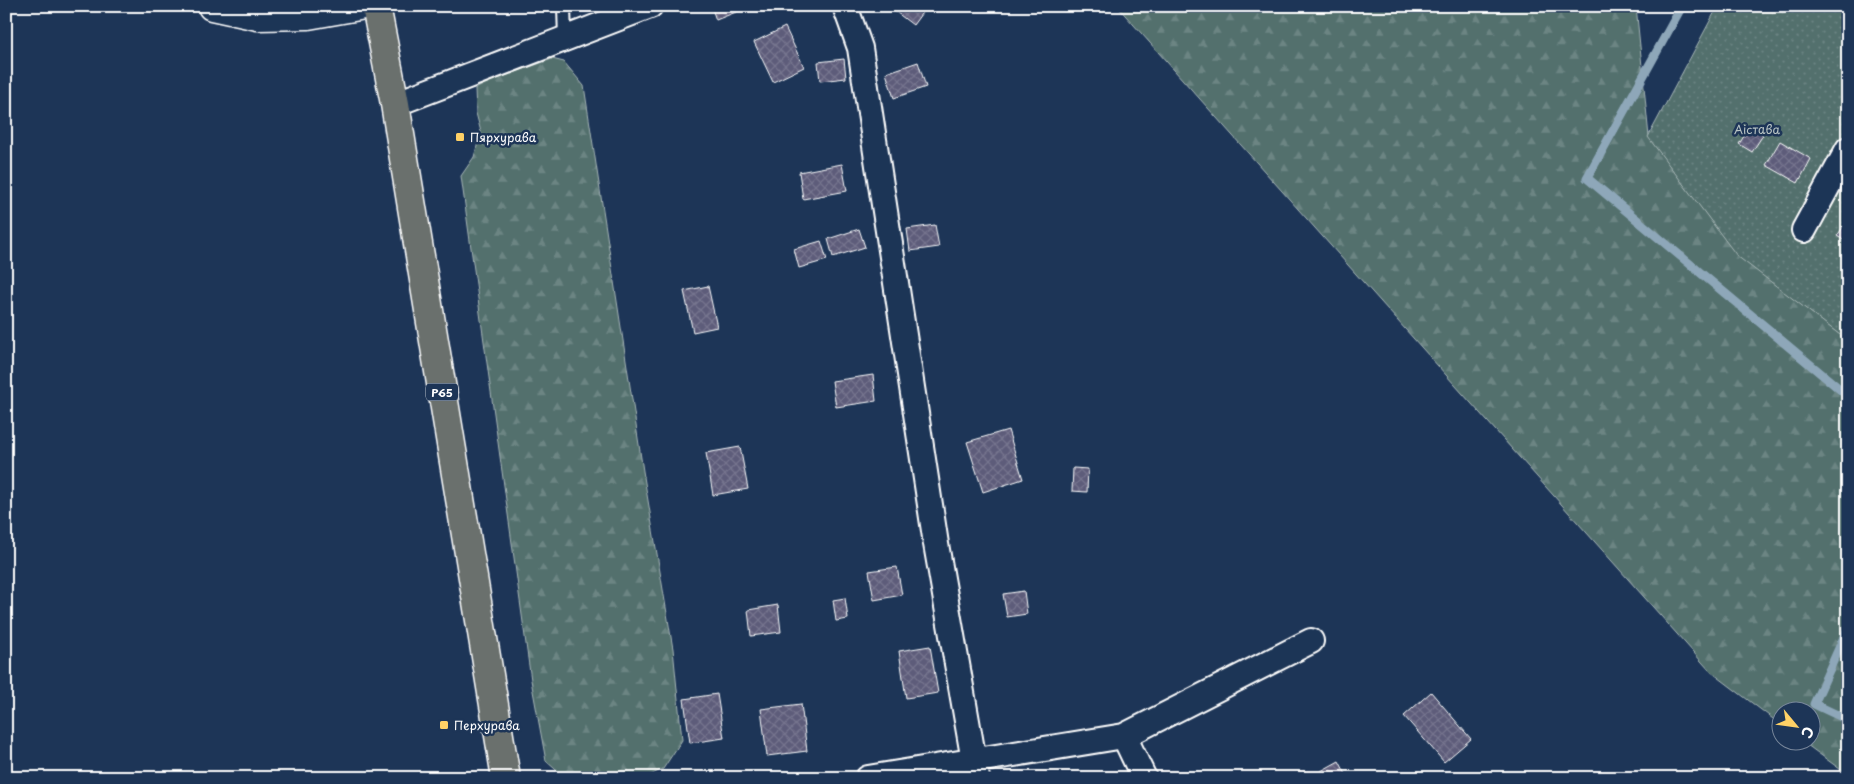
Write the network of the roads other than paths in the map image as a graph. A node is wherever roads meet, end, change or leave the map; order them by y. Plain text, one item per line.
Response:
1 (212, 6) edge
2 (359, 6) edge
3 (376, 6) edge
4 (564, 6) edge
5 (650, 6) edge
6 (845, 6) edge
7 (565, 39) junction
8 (395, 104) junction
9 (1848, 149) edge
10 (1804, 230) dead end
11 (1311, 641) dead end
12 (1124, 736) junction
13 (975, 769) edge
14 (506, 778) edge
15 (868, 778) edge
16 (1144, 778) edge

1 - 2 street
3 - 8 main road, Р65
4 - 7 lane
5 - 7 street
6 - 13 street
7 - 8 street
8 - 14 main road, Р65
9 - 10 street
11 - 12 street
12 - 13 street
12 - 16 street
13 - 15 street

